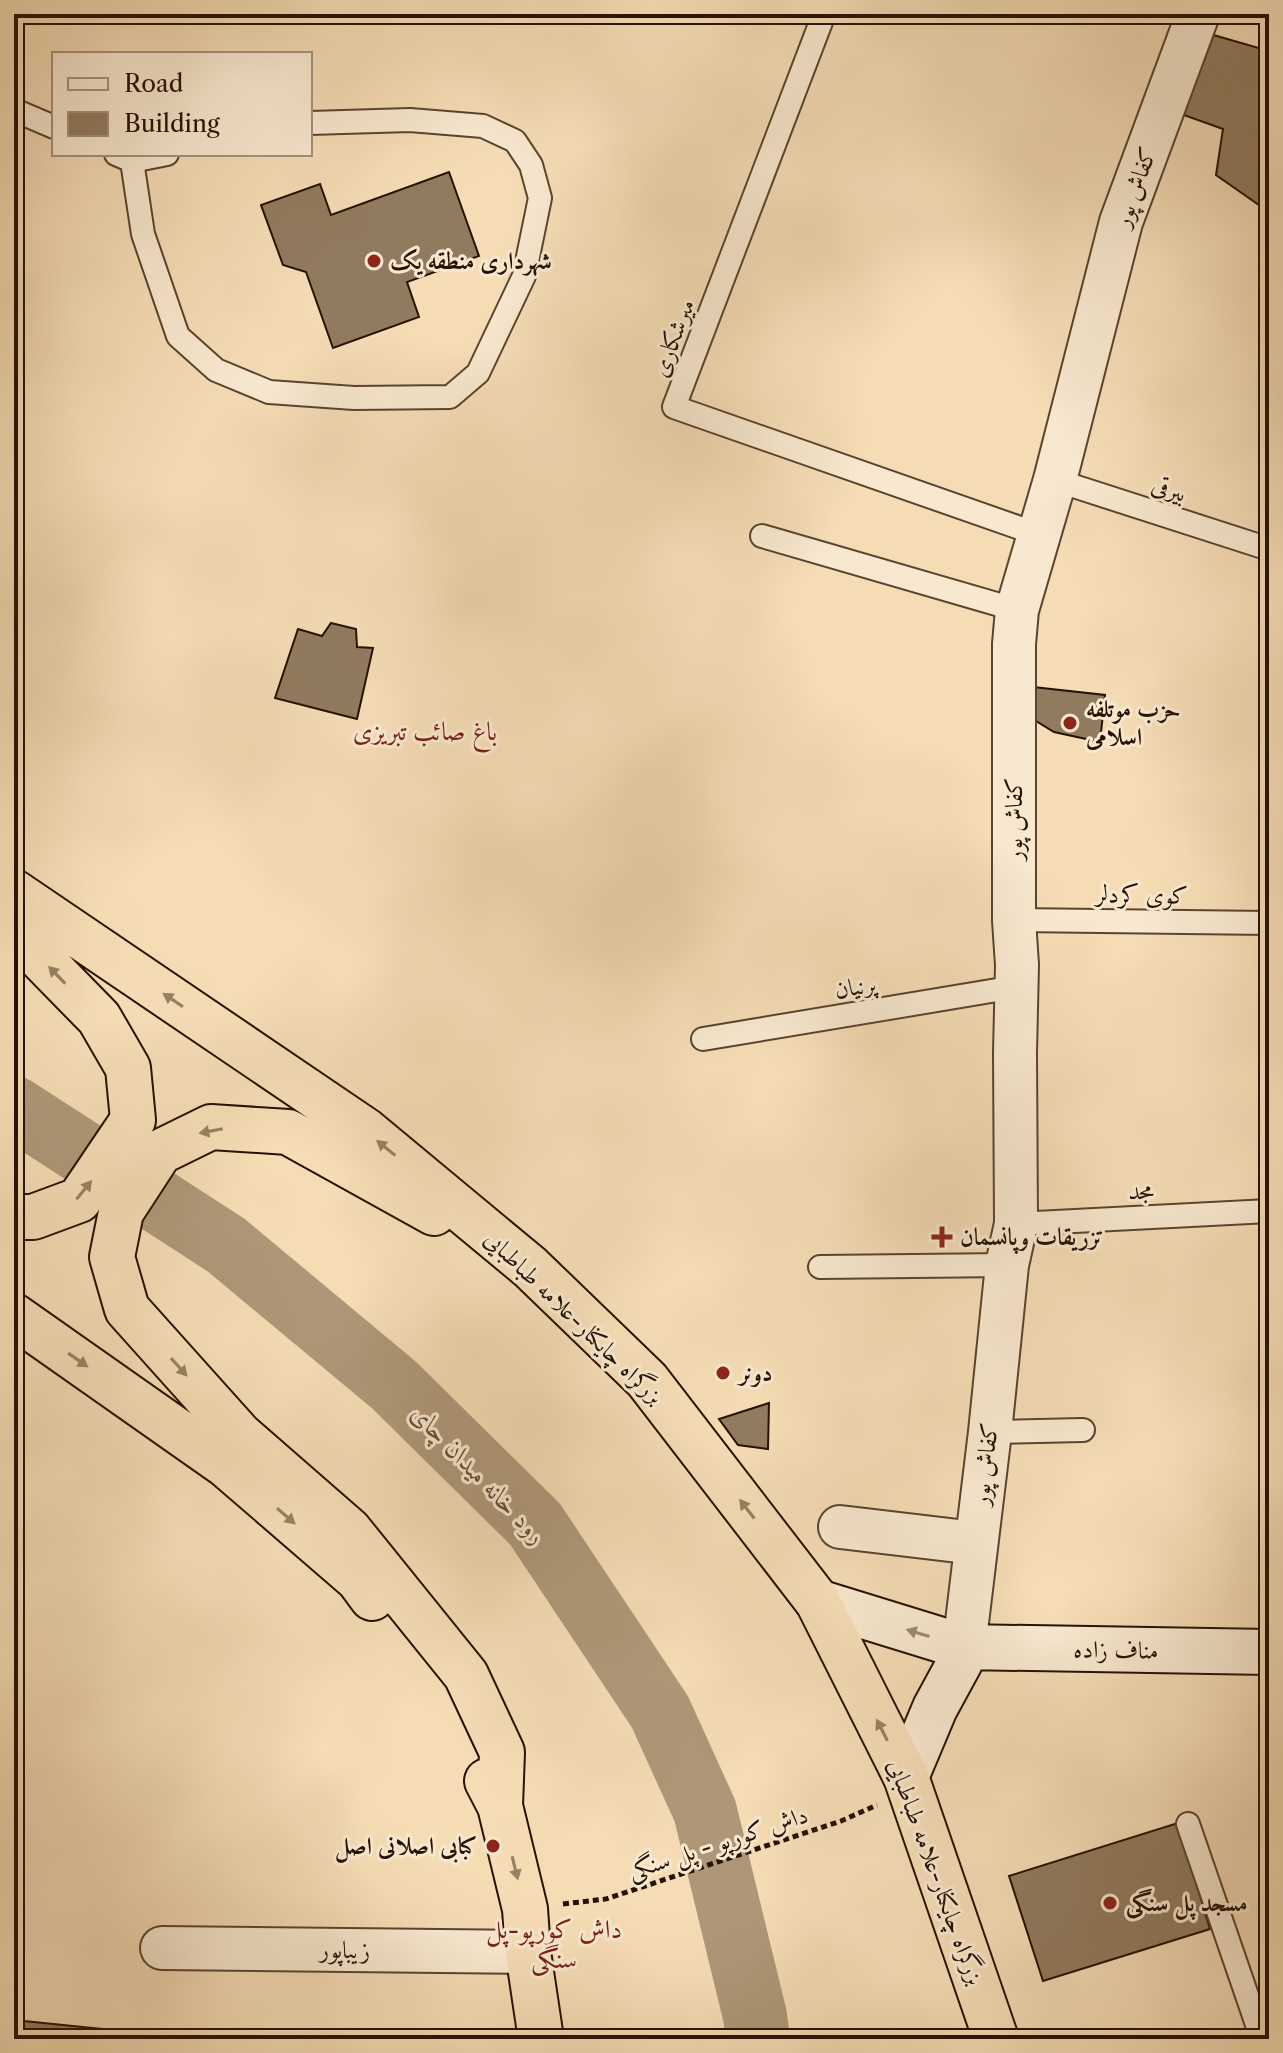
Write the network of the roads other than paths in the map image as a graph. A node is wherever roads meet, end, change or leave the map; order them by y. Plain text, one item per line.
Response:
1 (824, 14) edge
2 (1198, 14) edge
3 (14, 110) edge
4 (312, 123) edge
5 (52, 126) edge
6 (124, 157) edge
7 (1055, 480) junction
8 (1040, 535) junction
9 (762, 536) dead end
10 (1266, 548) dead end
11 (1017, 610) junction
12 (14, 892) edge
13 (1014, 920) junction
14 (1269, 923) edge
15 (14, 931) edge
16 (1015, 987) junction
17 (703, 1039) dead end
18 (1269, 1211) edge
19 (14, 1217) edge
20 (1016, 1224) junction
21 (1007, 1265) junction
22 (530, 1267) junction
23 (820, 1267) dead end
24 (14, 1316) edge
25 (1083, 1430) dead end
26 (990, 1432) junction
27 (840, 1527) dead end
28 (975, 1543) junction
29 (818, 1602) junction
30 (964, 1647) junction
31 (1269, 1652) edge
32 (906, 1777) junction
33 (500, 1806) junction
34 (1188, 1824) dead end
35 (162, 1948) dead end
36 (528, 1952) junction
37 (541, 2039) edge
38 (996, 2039) edge
39 (1262, 2039) edge

1 - 8 lane, میرشکاری
2 - 7 street, کفاش پور
3 - 5 lane
4 - 6 lane
7 - 8 street, کفاش پور
7 - 10 lane, بیرقی
8 - 11 street, کفاش پور
9 - 11 lane
11 - 13 street, کفاش پور
22 -> 12 highway, بزرگراه چایکنار-علامه طباطبایی
13 - 14 lane, کوی کردلر
13 - 16 street, کفاش پور
19 -> 15 highway
16 - 17 lane, پرنیان
16 - 20 street, کفاش پور
18 - 20 lane, مجد
20 - 21 street, کفاش پور
21 - 23 lane
21 - 26 street, کفاش پور
29 -> 22 highway, بزرگراه چایکنار-علامه طباطبایی
22 -> 33 highway
24 -> 33 highway
25 - 26 lane
26 - 28 street, کفاش پور
27 - 28 street
28 - 30 street, کفاش پور
30 -> 29 street, مناف زاده
32 -> 29 highway, بزرگراه چایکنار-علامه طباطبایی
30 - 31 street, مناف زاده
30 - 32 street
32 - 38 highway, بزرگراه چایکنار-علامه طباطبایی
33 -> 36 highway
34 - 39 lane
35 - 36 street, زیباپور
36 - 37 highway

